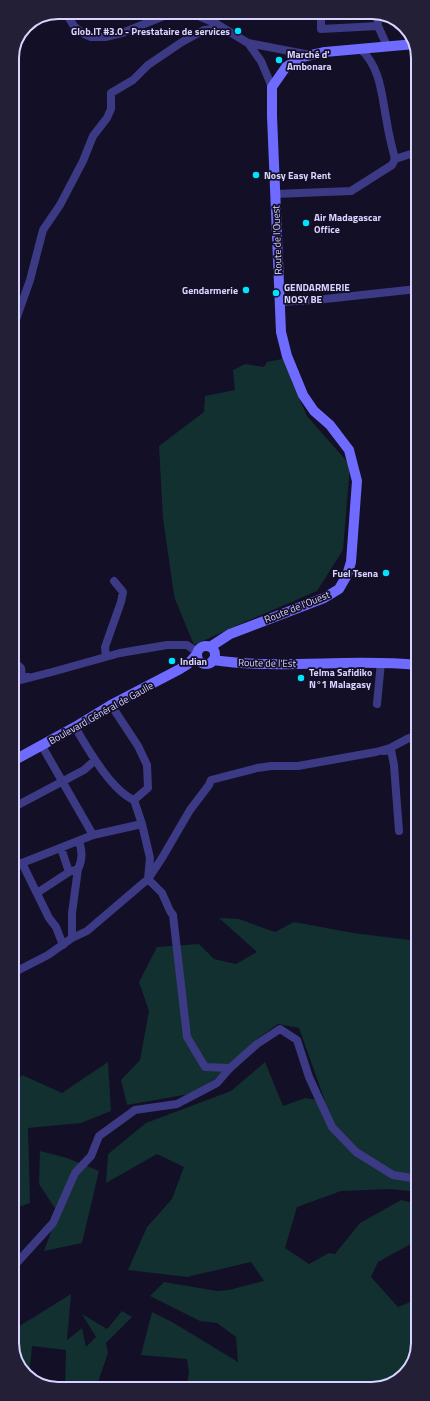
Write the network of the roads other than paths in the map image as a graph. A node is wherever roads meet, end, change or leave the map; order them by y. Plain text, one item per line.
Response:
1 (70, 19) edge
2 (157, 19) edge
3 (205, 19) edge
4 (217, 19) edge
5 (321, 19) edge
6 (378, 20) edge
7 (218, 25) junction
8 (378, 26) junction
9 (248, 43) junction
10 (409, 44) edge
11 (387, 46) junction
12 (360, 49) junction
13 (310, 55) junction
14 (272, 88) junction
15 (411, 154) edge
16 (396, 159) junction
17 (275, 194) junction
18 (411, 290) edge
19 (279, 302) junction
20 (19, 311) edge
21 (114, 581) dead end
22 (213, 653) junction
23 (196, 654) junction
24 (106, 656) junction
25 (381, 662) junction
26 (188, 664) junction
27 (203, 664) junction
28 (411, 664) edge
29 (19, 666) edge
30 (36, 676) junction
31 (19, 680) edge
32 (377, 704) dead end
33 (111, 705) junction
34 (75, 727) junction
35 (411, 737) edge
36 (42, 746) junction
37 (376, 752) junction
38 (19, 758) edge
39 (95, 760) junction
40 (63, 781) junction
41 (134, 800) junction
42 (19, 804) edge
43 (142, 824) junction
44 (399, 831) dead end
45 (94, 835) junction
46 (79, 841) junction
47 (61, 848) junction
48 (19, 862) edge
49 (22, 863) junction
50 (19, 865) edge
51 (78, 869) junction
52 (69, 872) junction
53 (148, 879) junction
54 (37, 893) junction
55 (72, 938) junction
56 (63, 945) junction
57 (19, 971) edge
58 (230, 1068) junction
59 (411, 1178) edge
60 (19, 1260) edge

1 - 2 street
3 - 7 street
4 - 7 street
5 - 8 street
6 - 8 street
7 - 9 street
7 - 20 street
8 - 11 street
9 - 13 street
9 - 14 street
10 - 11 main road
11 - 12 main road
12 - 13 main road
12 - 16 street
13 - 14 main road
14 - 17 main road, Route de l'Ouest
15 - 16 street
16 - 17 street
17 - 19 main road, Route de l'Ouest
18 - 19 street
19 - 22 main road, Route de l'Ouest
21 - 24 street
22 - 23 main road
22 - 25 main road, Route de l'Est
22 - 27 main road
23 - 24 street
23 - 26 main road, Boulevard Général de Gaulle
23 - 27 main road
24 - 30 street
25 - 28 main road, Route de l'Est
25 - 32 street
26 - 27 main road, Boulevard Général de Gaulle
26 - 33 main road, Boulevard Général de Gaulle
29 - 30 street
30 - 31 street
33 - 34 main road, Boulevard Général de Gaulle
33 - 41 street
34 - 36 main road, Boulevard Général de Gaulle
34 - 39 street
35 - 37 street
36 - 38 main road, Boulevard Général de Gaulle
36 - 40 street
37 - 44 street
37 - 53 street
39 - 40 street
39 - 41 street
40 - 42 street
40 - 45 street
41 - 43 street
43 - 45 street
43 - 53 street
45 - 46 street
46 - 47 street
46 - 51 street
47 - 49 street
47 - 52 street
48 - 49 street
49 - 50 street
49 - 54 street
51 - 52 street
51 - 55 street
52 - 54 street
53 - 55 street
53 - 58 street
54 - 56 street
55 - 56 street
56 - 57 street
58 - 59 street
58 - 60 street

